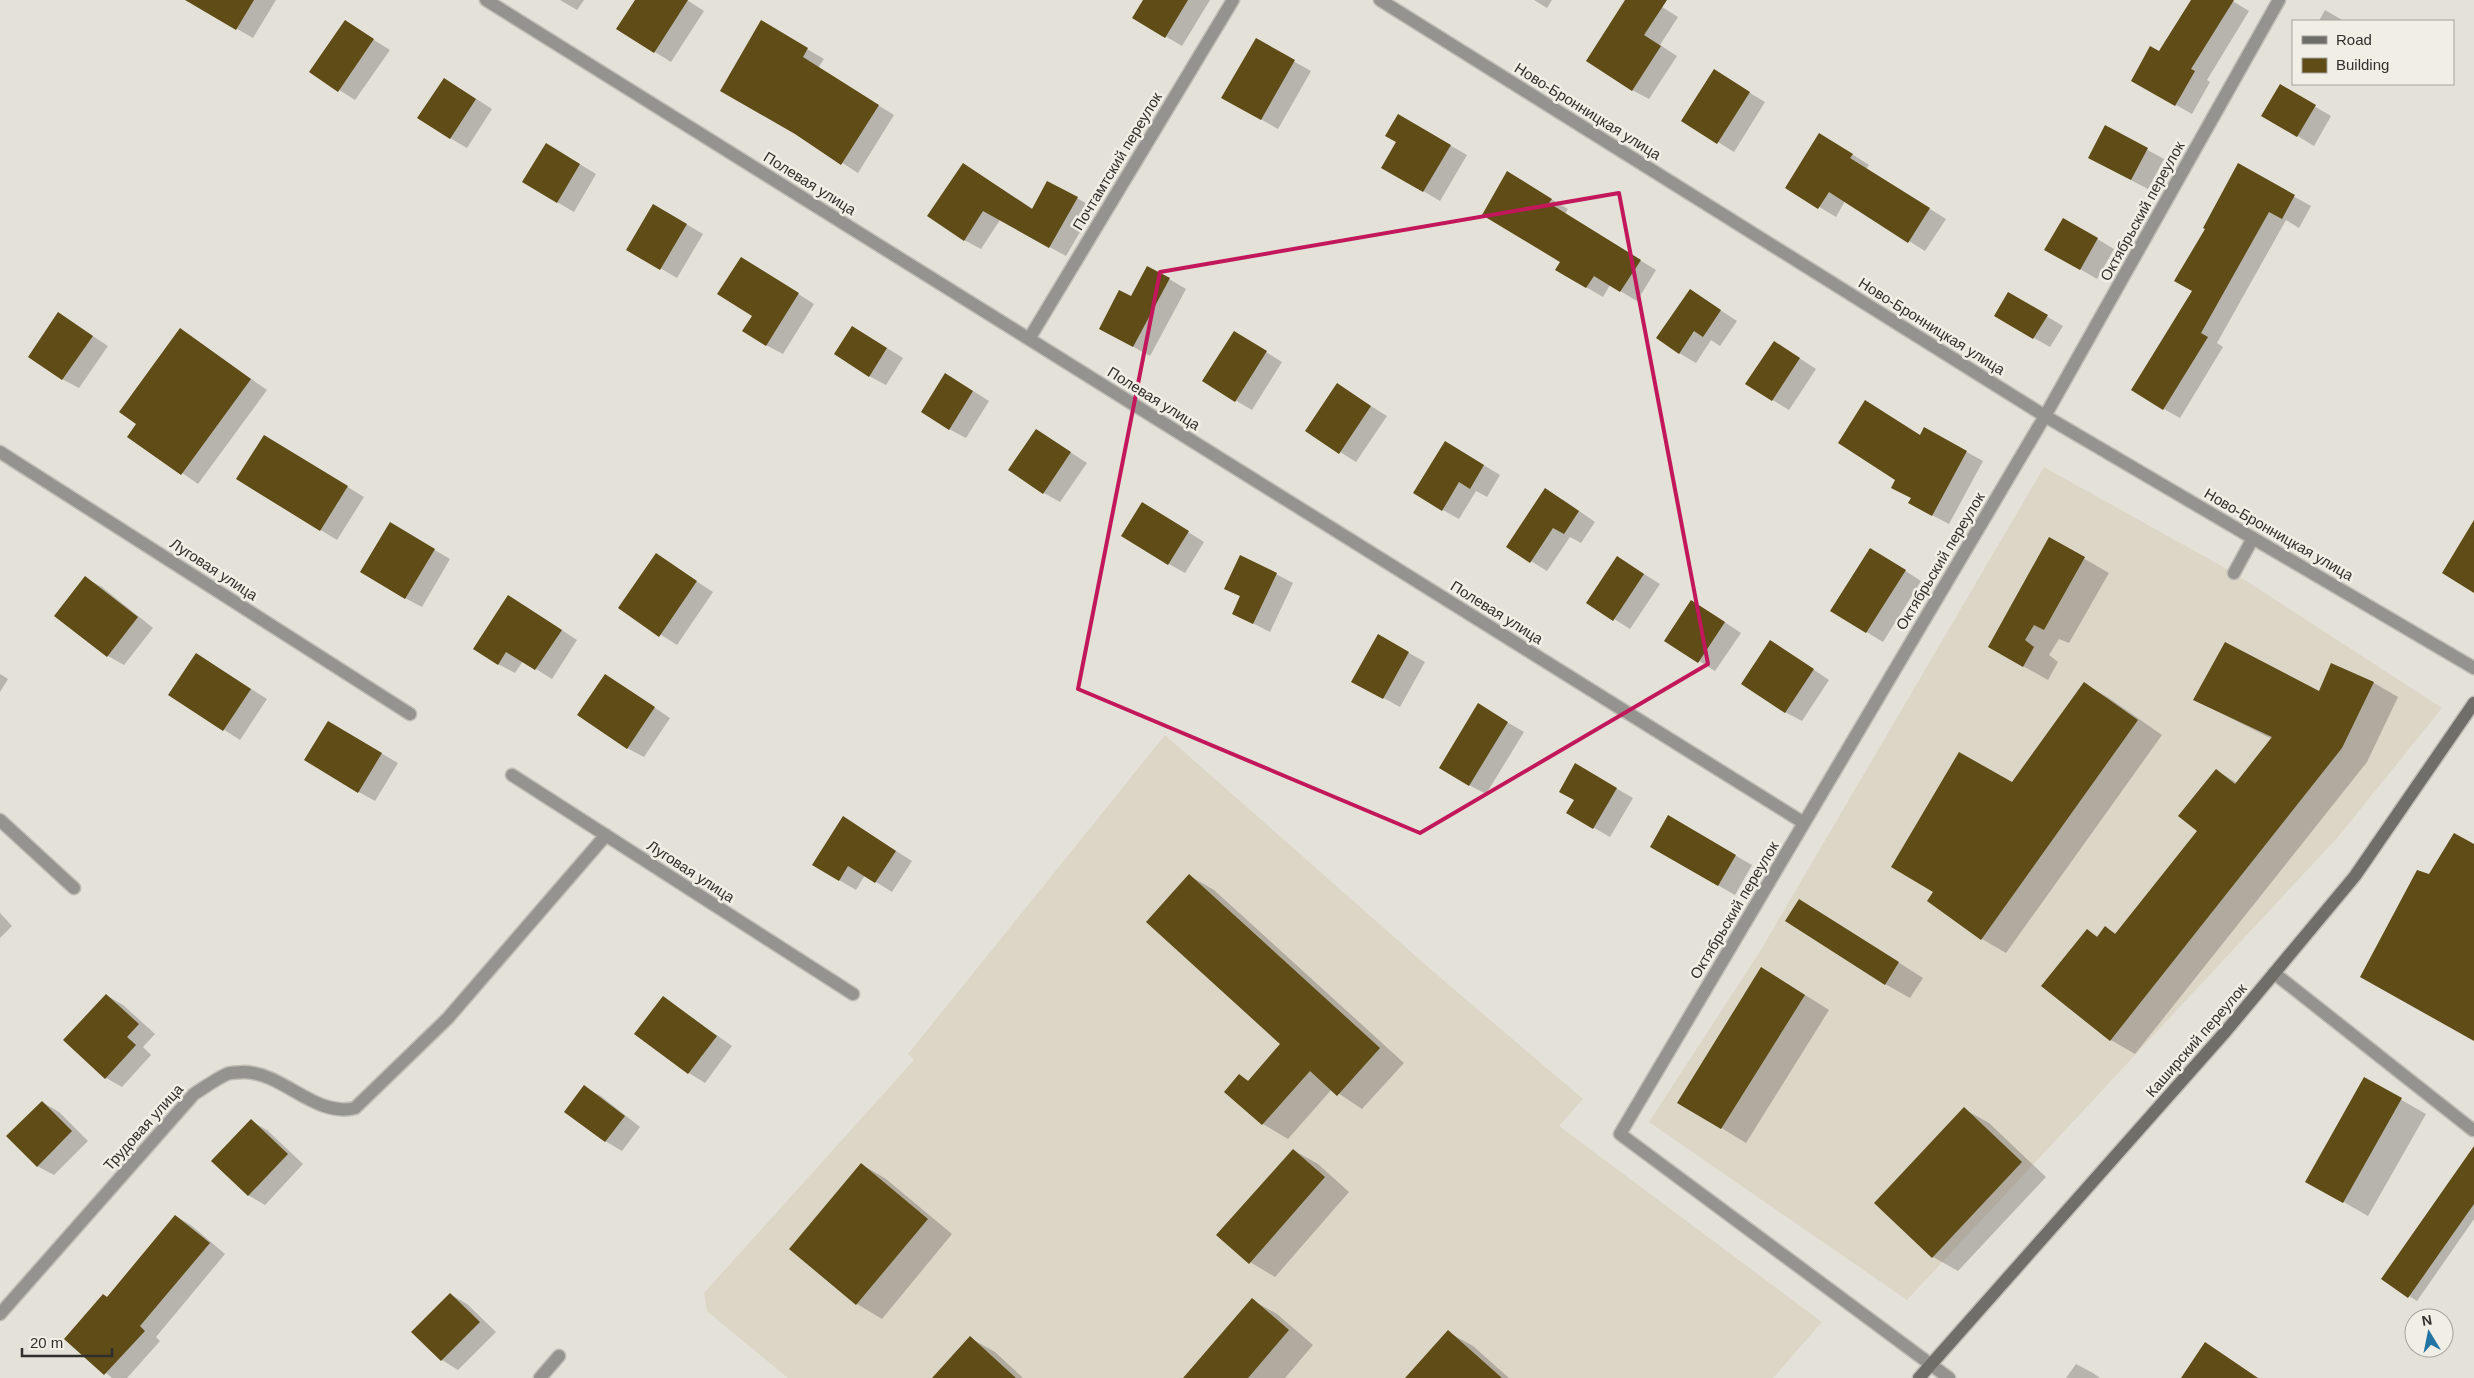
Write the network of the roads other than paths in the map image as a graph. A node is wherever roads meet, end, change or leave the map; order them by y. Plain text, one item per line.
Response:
1 (486, 0) edge
2 (1232, 0) edge
3 (1380, 0) edge
4 (2279, 0) edge
5 (1029, 339) junction
6 (2045, 416) junction
7 (0, 452) edge
8 (2253, 538) junction
9 (2234, 573) dead end
10 (2474, 668) edge
11 (2474, 703) edge
12 (410, 714) dead end
13 (512, 775) dead end
14 (0, 820) edge
15 (1804, 823) junction
16 (606, 835) junction
17 (74, 888) dead end
18 (2274, 973) junction
19 (853, 994) dead end
20 (2474, 1130) edge
21 (0, 1314) edge
22 (559, 1356) dead end
23 (1932, 1365) junction
24 (540, 1378) edge
25 (1919, 1378) edge
26 (1949, 1378) edge

1 - 5 street, Полевая улица
2 - 5 street, Почтамтский переулок
3 - 6 street, Ново-Бронницкая улица
4 - 6 street, Октябрьский переулок
5 - 15 street, Полевая улица
6 - 8 street, Ново-Бронницкая улица
6 - 15 street, Октябрьский переулок
7 - 12 street, Луговая улица
8 - 9 street
8 - 10 street, Ново-Бронницкая улица
11 - 18 main road, Каширский переулок
13 - 16 street, Луговая улица
14 - 17 street
15 - 23 street, Октябрьский переулок
16 - 19 street, Луговая улица
16 - 21 street, Трудовая улица
18 - 20 street
18 - 23 main road, Каширский переулок
22 - 24 street
23 - 25 main road, Каширский переулок
23 - 26 street

